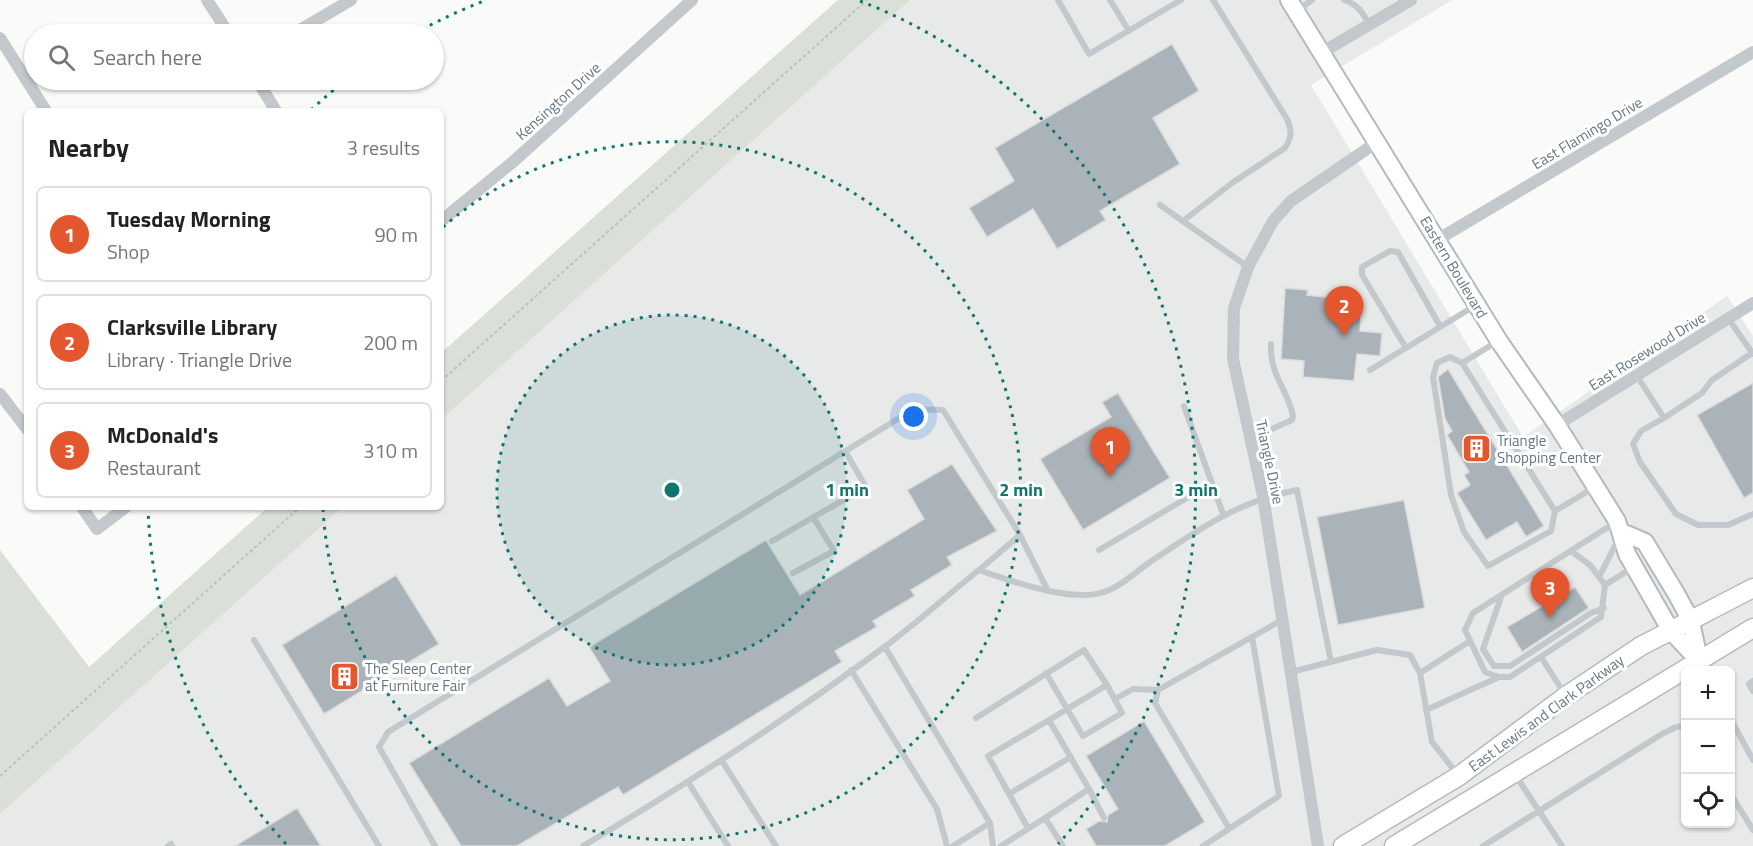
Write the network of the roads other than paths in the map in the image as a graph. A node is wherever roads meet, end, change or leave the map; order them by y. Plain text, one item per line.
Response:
1 (207, 0) edge
2 (351, 0) edge
3 (692, 0) edge
4 (1058, 0) edge
5 (1110, 0) edge
6 (1181, 0) edge
7 (1213, 0) edge
8 (1312, 0) edge
9 (1344, 0) edge
10 (1411, 0) edge
11 (1293, 5) edge
12 (223, 24) edge
13 (310, 24) edge
14 (1369, 25) junction
15 (1129, 31) junction
16 (0, 38) edge
17 (1753, 52) edge
18 (1321, 53) junction
19 (24, 76) edge
20 (33, 90) edge
21 (263, 90) edge
22 (44, 108) edge
23 (274, 108) edge
24 (1377, 142) junction
25 (1160, 205) dead end
26 (444, 219) edge
27 (1183, 221) junction
28 (1437, 240) junction
29 (1248, 267) junction
30 (1753, 303) edge
31 (1476, 304) junction
32 (1728, 318) junction
33 (1440, 326) junction
34 (1499, 341) junction
35 (1271, 344) dead end
36 (1406, 348) junction
37 (1752, 354) edge
38 (1462, 363) junction
39 (1370, 370) dead end
40 (1636, 376) junction
41 (0, 394) edge
42 (1184, 406) dead end
43 (1664, 418) junction
44 (24, 425) edge
45 (1557, 425) junction
46 (1250, 438) junction
47 (845, 451) junction
48 (1212, 483) junction
49 (1595, 487) junction
50 (1263, 496) junction
51 (84, 510) edge
52 (122, 510) edge
53 (1555, 511) junction
54 (1223, 514) junction
55 (1753, 514) edge
56 (813, 517) junction
57 (1620, 527) junction
58 (1020, 535) junction
59 (772, 541) dead end
60 (1100, 550) dead end
61 (1571, 551) junction
62 (1634, 567) junction
63 (979, 570) junction
64 (793, 573) dead end
65 (1599, 577) junction
66 (1605, 585) junction
67 (1753, 588) edge
68 (1047, 590) junction
69 (1501, 596) junction
70 (1604, 608) junction
71 (1282, 620) junction
72 (1691, 621) junction
73 (1753, 628) edge
74 (1671, 631) junction
75 (1252, 637) junction
76 (254, 640) dead end
77 (1470, 641) junction
78 (885, 647) junction
79 (1541, 657) junction
80 (1331, 662) junction
81 (1702, 666) edge
82 (851, 670) junction
83 (1291, 672) junction
84 (1420, 673) junction
85 (1046, 674) junction
86 (1498, 677) junction
87 (1681, 678) edge
88 (1753, 681) edge
89 (1107, 685) junction
90 (1158, 690) junction
91 (1753, 691) edge
92 (1566, 696) junction
93 (1115, 699) junction
94 (1067, 710) junction
95 (1426, 710) junction
96 (976, 718) dead end
97 (1049, 720) junction
98 (1732, 720) edge
99 (1681, 727) edge
100 (1071, 757) junction
101 (1753, 760) edge
102 (722, 761) junction
103 (1514, 773) junction
104 (1459, 776) junction
105 (688, 782) junction
106 (1089, 789) junction
107 (1009, 794) junction
108 (1735, 800) edge
109 (1539, 810) junction
110 (1046, 818) junction
111 (1104, 818) dead end
112 (990, 823) junction
113 (1029, 828) junction
114 (1229, 828) junction
115 (1753, 830) edge
116 (168, 846) edge
117 (172, 846) edge
118 (379, 846) edge
119 (435, 846) edge
120 (583, 846) edge
121 (728, 846) edge
122 (776, 846) edge
123 (947, 846) edge
124 (953, 846) edge
125 (993, 846) edge
126 (1001, 846) edge
127 (1063, 846) edge
128 (1203, 846) edge
129 (1318, 846) edge
130 (1343, 846) edge
131 (1394, 846) edge
132 (1483, 846) edge
133 (1562, 846) edge

1 - 12 street
2 - 13 street
3 - 26 street, Kensington Drive
4 - 15 lane
5 - 15 lane
6 - 15 lane
7 - 27 lane
8 - 11 lane
9 - 14 lane
10 - 14 street
11 - 18 main road, Eastern Boulevard
14 - 18 street
16 - 19 street
17 - 28 street, East Flamingo Drive
18 - 24 main road, Eastern Boulevard
20 - 22 street
21 - 23 street
24 - 28 main road, Eastern Boulevard
24 - 29 street, Triangle Drive
25 - 27 lane
27 - 29 lane
28 - 31 main road, Eastern Boulevard
29 - 46 street, Triangle Drive
30 - 32 street, East Rosewood Drive
31 - 33 lane
31 - 34 main road, Eastern Boulevard
32 - 37 lane
32 - 40 street, East Rosewood Drive
33 - 36 lane
33 - 36 lane
34 - 38 lane
34 - 45 main road, Eastern Boulevard
35 - 46 lane
36 - 39 lane
37 - 43 lane
38 - 53 lane
38 - 53 lane
40 - 43 lane
40 - 45 street, East Rosewood Drive
41 - 44 street
42 - 48 lane
43 - 55 lane
45 - 49 main road, Eastern Boulevard
46 - 50 street, Triangle Drive
47 - 56 lane
47 - 58 lane
47 - 119 lane
48 - 54 lane
48 - 60 lane
49 - 53 lane
49 - 57 main road, Eastern Boulevard
50 - 54 lane
50 - 71 street, Triangle Drive
50 - 80 lane
51 - 52 street
54 - 68 lane
56 - 59 lane
56 - 64 lane
57 - 61 lane
57 - 62 main road, Eastern Boulevard
57 - 65 lane
57 - 72 main road, Eastern Boulevard
58 - 63 lane
58 - 68 lane
61 - 65 lane
61 - 69 lane
62 - 66 lane
62 - 74 main road, Eastern Boulevard
63 - 68 lane
63 - 78 lane
65 - 66 lane
66 - 70 lane
67 - 72 main road, East Lewis and Clark Parkway
69 - 70 lane
69 - 77 lane
70 - 79 lane
71 - 75 lane
71 - 83 street, Triangle Drive
72 - 74 main road, East Lewis and Clark Parkway
72 - 81 main road, Eastern Boulevard
73 - 81 main road, East Lewis and Clark Parkway
74 - 81 main road, Eastern Boulevard
74 - 92 main road, East Lewis and Clark Parkway
75 - 90 lane
75 - 114 lane
76 - 118 lane
77 - 84 lane
77 - 86 lane
78 - 82 lane
78 - 112 lane
79 - 86 lane
79 - 92 lane
80 - 83 lane
80 - 84 lane
82 - 102 lane
82 - 123 lane
83 - 129 street, Triangle Drive
84 - 95 lane
85 - 89 lane
85 - 94 lane
85 - 96 lane
86 - 95 lane
87 - 103 main road, East Lewis and Clark Parkway
88 - 91 lane
89 - 93 lane
89 - 94 lane
90 - 93 lane
90 - 114 lane
92 - 104 main road, East Lewis and Clark Parkway
93 - 94 lane
94 - 97 lane
95 - 104 lane
97 - 100 lane
97 - 107 lane
98 - 101 lane
99 - 109 lane
100 - 106 lane
100 - 107 lane
102 - 105 lane
102 - 122 lane
103 - 109 lane
103 - 131 main road, East Lewis and Clark Parkway
104 - 130 main road, East Lewis and Clark Parkway
105 - 120 lane
105 - 121 lane
106 - 110 lane
106 - 111 lane
107 - 113 lane
108 - 115 lane
109 - 132 lane
109 - 133 lane
110 - 113 lane
110 - 127 lane
112 - 124 lane
112 - 125 lane
113 - 126 lane
114 - 128 lane
116 - 117 lane

